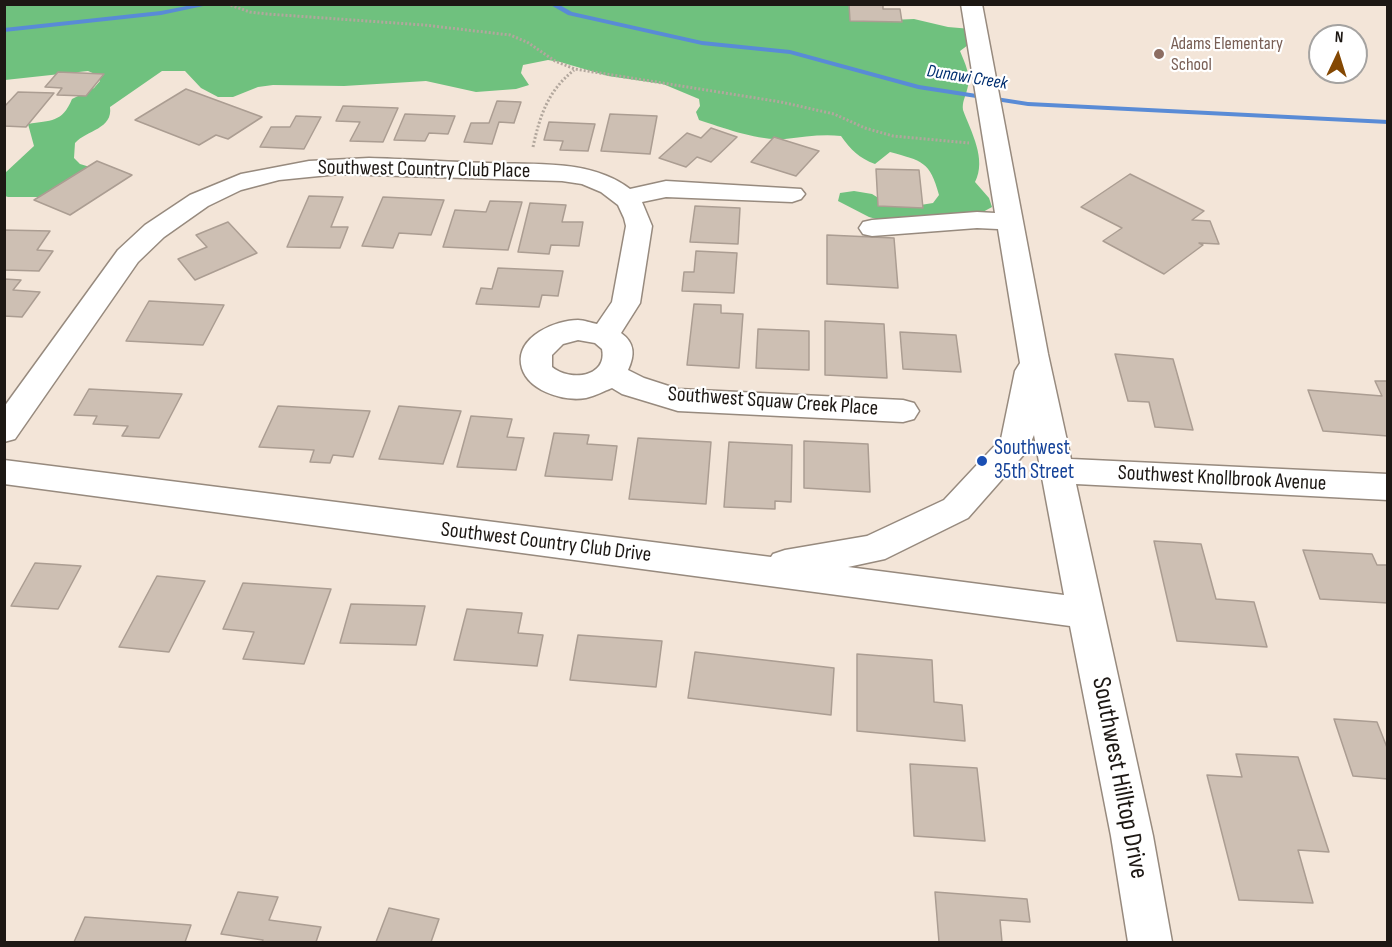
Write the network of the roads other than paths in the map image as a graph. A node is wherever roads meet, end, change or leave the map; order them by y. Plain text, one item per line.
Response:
1 (971, 4) edge
2 (792, 194) dead end
3 (627, 199) junction
4 (1009, 222) junction
5 (872, 228) dead end
6 (604, 335) junction
7 (1033, 354) junction
8 (612, 374) junction
9 (903, 411) dead end
10 (4, 431) edge
11 (1057, 471) junction
12 (4, 472) edge
13 (1388, 487) edge
14 (752, 569) junction
15 (1087, 613) junction
16 (1150, 942) edge

1 - 4 street
2 - 3 street
3 - 6 street
3 - 10 street, Southwest Country Club Place
4 - 5 street
4 - 7 street
6 - 8 street
6 - 8 street
7 - 11 street
7 - 14 street
8 - 9 street, Southwest Squaw Creek Place
11 - 13 street, Southwest Knollbrook Avenue
11 - 15 street
12 - 14 street, Southwest Country Club Drive
14 - 15 street, Southwest Country Club Drive
15 - 16 street, Southwest Hilltop Drive

